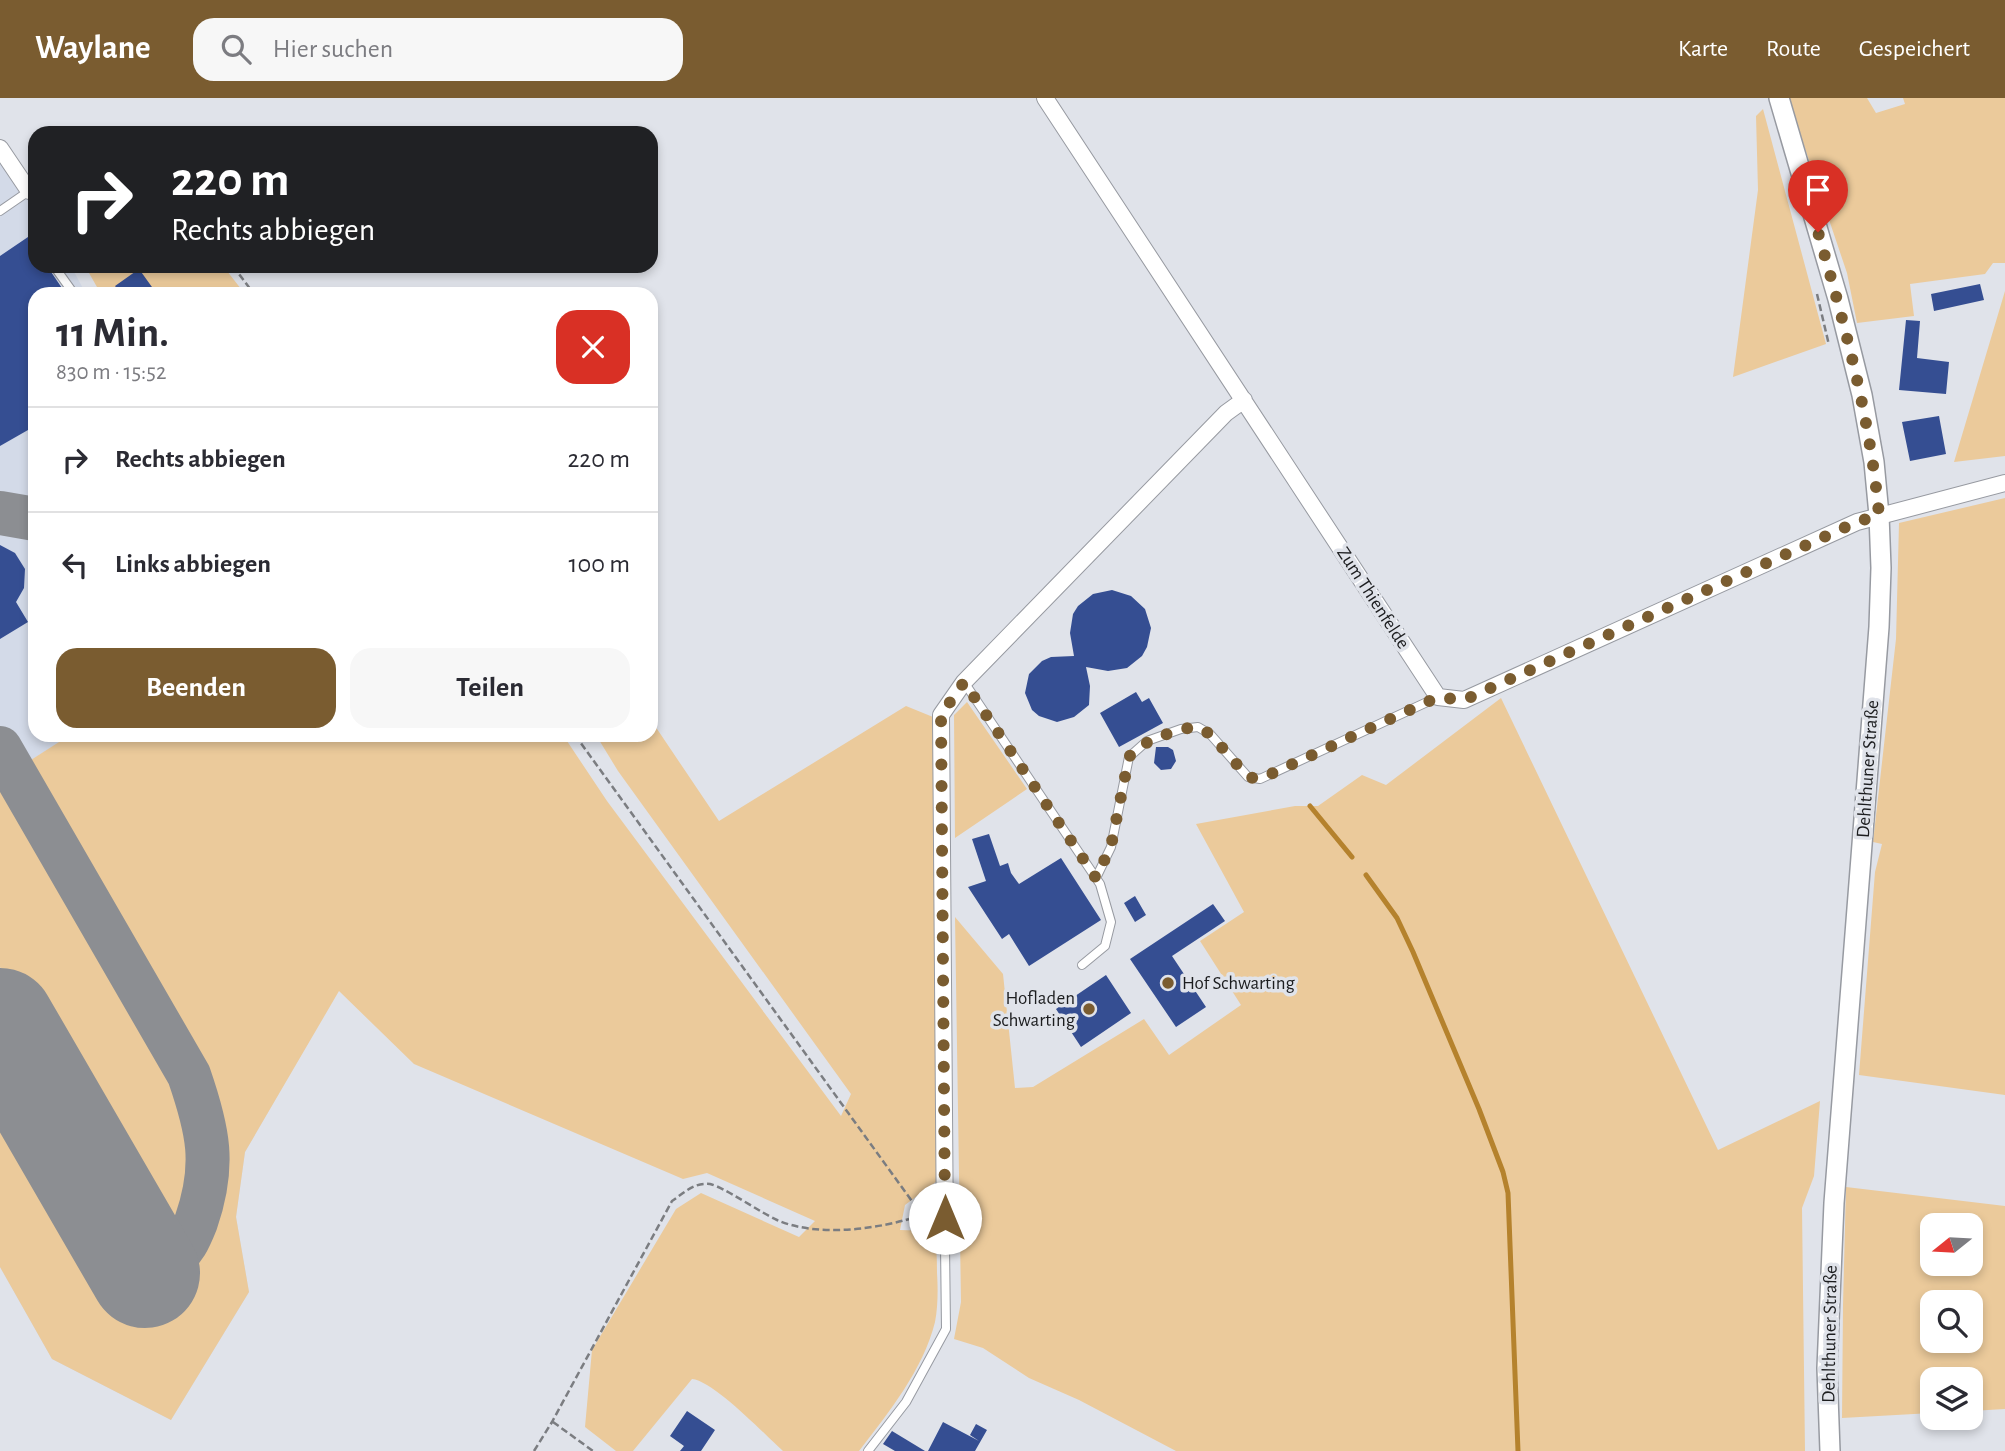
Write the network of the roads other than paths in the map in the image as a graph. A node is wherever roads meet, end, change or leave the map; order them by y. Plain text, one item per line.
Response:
1 (1045, 98) edge
2 (1779, 98) edge
3 (0, 148) edge
4 (28, 189) edge
5 (28, 197) edge
6 (0, 211) edge
7 (1244, 400) junction
8 (2005, 483) edge
9 (1879, 515) junction
10 (964, 682) junction
11 (1438, 697) junction
12 (1096, 878) junction
13 (1082, 965) dead end
14 (945, 1244) joint
15 (868, 1451) edge
16 (1830, 1451) edge

1 - 7 street, Zum Thienfelde
2 - 9 street, Dehlthuner Straße
3 - 4 street
5 - 6 lane
7 - 10 street
7 - 11 street, Zum Thienfelde
8 - 9 street
9 - 11 street
9 - 16 street, Dehlthuner Straße
10 - 12 lane
10 - 14 street
11 - 12 lane
12 - 13 lane
14 - 15 lane

